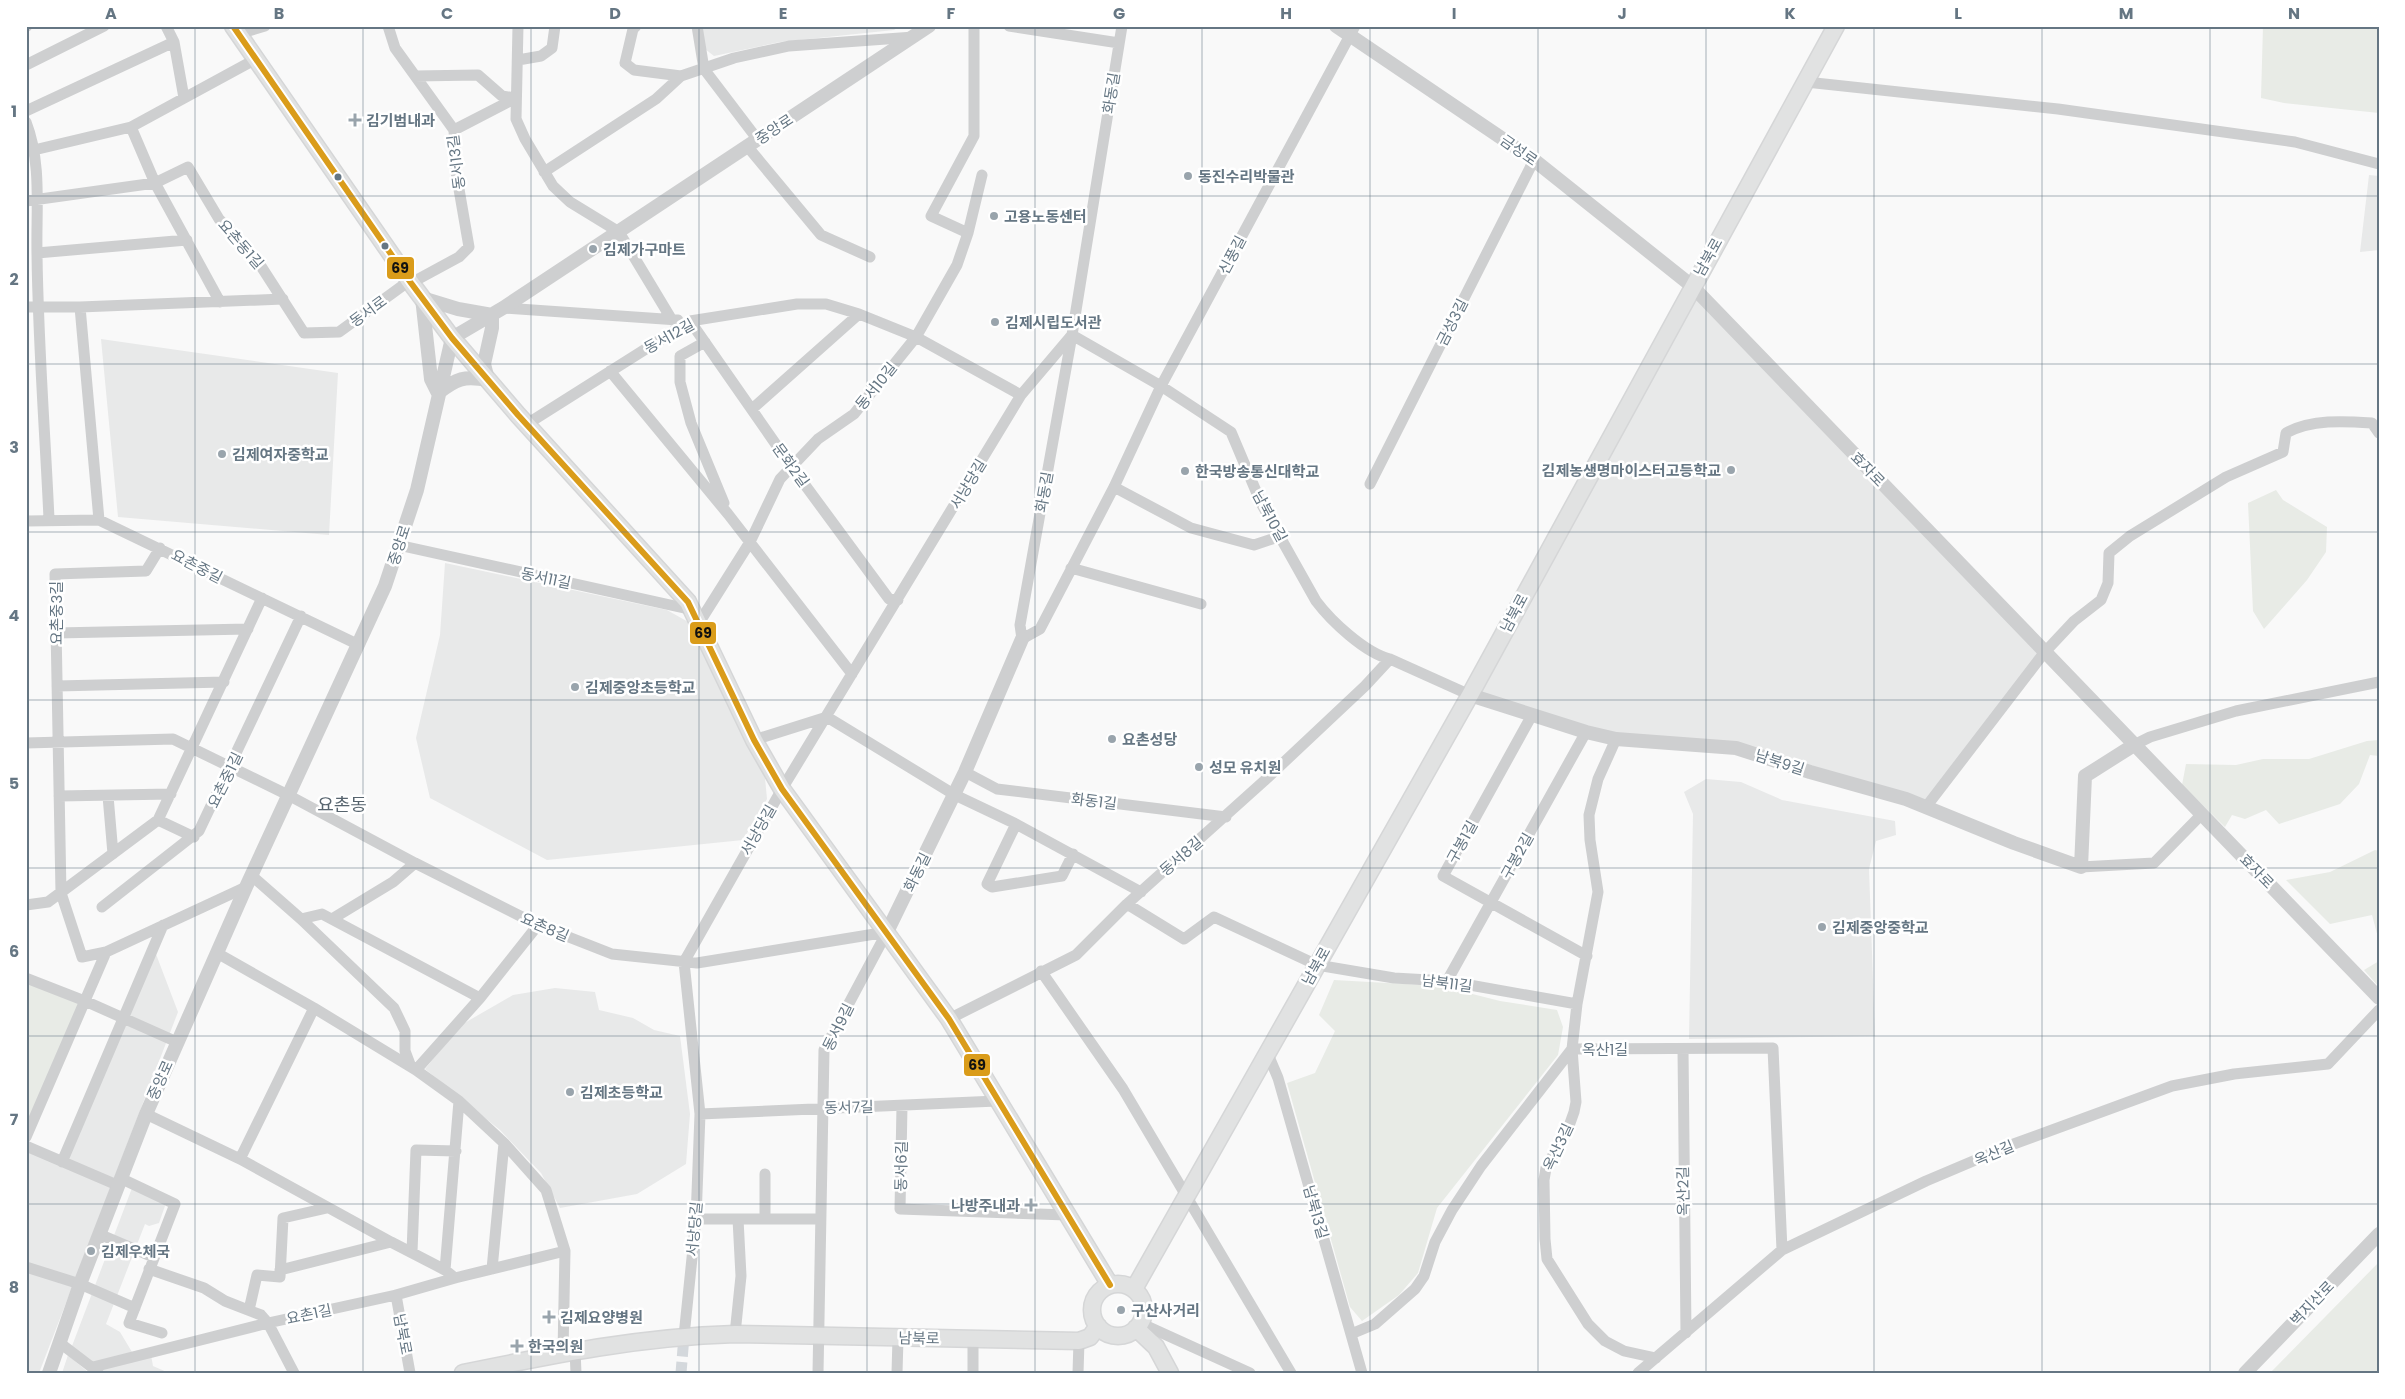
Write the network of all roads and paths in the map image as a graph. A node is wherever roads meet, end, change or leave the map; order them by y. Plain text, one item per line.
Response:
1 (104, 26) edge
2 (166, 26) edge
3 (265, 26) edge
4 (388, 26) edge
5 (518, 26) edge
6 (554, 26) edge
7 (636, 26) edge
8 (697, 26) edge
9 (928, 26) edge
10 (974, 26) edge
11 (1009, 26) edge
12 (1122, 26) edge
13 (1336, 26) edge
14 (1836, 26) edge
15 (235, 30) edge
16 (1352, 31) edge
17 (914, 37) junction
18 (174, 42) junction
19 (1119, 43) junction
20 (254, 60) junction
21 (518, 60) junction
22 (26, 65) edge
23 (704, 69) junction
24 (415, 76) junction
25 (682, 76) junction
26 (1806, 82) junction
27 (184, 98) junction
28 (515, 98) junction
29 (26, 111) edge
30 (26, 122) edge
31 (131, 127) junction
32 (454, 130) junction
33 (752, 143) junction
34 (34, 150) junction
35 (1534, 160) junction
36 (2379, 164) edge
37 (544, 172) junction
38 (982, 175) dead end
39 (155, 183) junction
40 (32, 200) edge
41 (619, 232) junction
42 (968, 233) junction
43 (188, 240) junction
44 (36, 253) junction
45 (870, 257) dead end
46 (410, 282) junction
47 (1692, 286) junction
48 (422, 298) junction
49 (283, 299) junction
50 (220, 302) junction
51 (26, 306) edge
52 (39, 306) junction
53 (80, 307) junction
54 (498, 312) junction
55 (859, 314) junction
56 (672, 320) junction
57 (690, 321) junction
58 (1072, 335) junction
59 (916, 337) junction
60 (452, 338) junction
61 (705, 342) junction
62 (610, 371) junction
63 (488, 380) junction
64 (1161, 386) junction
65 (438, 393) junction
66 (1021, 395) junction
67 (752, 410) junction
68 (527, 424) junction
69 (2379, 433) edge
70 (791, 466) junction
71 (1370, 484) dead end
72 (1114, 487) junction
73 (728, 514) junction
74 (49, 519) junction
75 (99, 520) junction
76 (26, 521) edge
77 (1281, 536) junction
78 (750, 542) junction
79 (398, 545) junction
80 (160, 548) junction
81 (1071, 568) junction
82 (262, 598) junction
83 (898, 600) junction
84 (1201, 604) dead end
85 (301, 616) junction
86 (696, 617) junction
87 (248, 629) junction
88 (56, 633) junction
89 (1022, 639) junction
90 (360, 645) junction
91 (2044, 653) junction
92 (1390, 659) junction
93 (852, 674) junction
94 (224, 682) junction
95 (2379, 682) edge
96 (57, 686) junction
97 (1470, 694) junction
98 (1532, 715) junction
99 (827, 717) junction
100 (1586, 732) junction
101 (1616, 738) junction
102 (754, 740) junction
103 (58, 742) junction
104 (26, 743) edge
105 (2134, 745) junction
106 (193, 748) junction
107 (232, 767) junction
108 (965, 772) junction
109 (782, 789) junction
110 (171, 794) junction
111 (288, 795) junction
112 (955, 795) junction
113 (59, 796) junction
114 (108, 796) junction
115 (1926, 807) junction
116 (2202, 814) junction
117 (1226, 817) junction
118 (158, 820) junction
119 (1016, 824) junction
120 (194, 837) junction
121 (113, 854) junction
122 (1073, 854) junction
123 (414, 863) junction
124 (2081, 867) junction
125 (249, 882) junction
126 (1140, 892) junction
127 (61, 893) junction
128 (1491, 903) junction
129 (1127, 904) junction
130 (26, 905) edge
131 (102, 907) dead end
132 (301, 919) junction
133 (332, 919) junction
134 (538, 925) junction
135 (163, 926) junction
136 (887, 932) junction
137 (106, 952) junction
138 (217, 953) junction
139 (1587, 956) junction
140 (684, 962) junction
141 (1317, 965) junction
142 (1041, 971) junction
143 (26, 978) edge
144 (1447, 981) junction
145 (480, 998) junction
146 (2379, 998) edge
147 (85, 1001) junction
148 (1577, 1004) junction
149 (314, 1008) junction
150 (2379, 1010) edge
151 (122, 1018) junction
152 (949, 1019) junction
153 (177, 1042) junction
154 (1572, 1049) junction
155 (1683, 1049) junction
156 (1267, 1052) junction
157 (413, 1069) junction
158 (459, 1101) junction
159 (997, 1101) junction
160 (902, 1106) junction
161 (822, 1107) junction
162 (146, 1114) junction
163 (700, 1114) junction
164 (26, 1137) edge
165 (504, 1143) junction
166 (26, 1146) edge
167 (456, 1151) junction
168 (240, 1159) junction
169 (62, 1162) junction
170 (766, 1174) dead end
171 (119, 1181) junction
172 (1188, 1197) junction
173 (327, 1208) junction
174 (1067, 1215) junction
175 (738, 1219) junction
176 (765, 1219) junction
177 (820, 1219) junction
178 (696, 1220) junction
179 (99, 1234) junction
180 (2379, 1234) edge
181 (391, 1242) junction
182 (1782, 1250) junction
183 (565, 1251) junction
184 (412, 1252) junction
185 (153, 1257) junction
186 (26, 1267) edge
187 (492, 1269) junction
188 (149, 1270) junction
189 (445, 1270) junction
190 (280, 1274) junction
191 (456, 1278) junction
192 (80, 1284) junction
193 (1110, 1285) junction
194 (1134, 1289) junction
195 (396, 1295) junction
196 (135, 1308) junction
197 (249, 1310) junction
198 (268, 1323) junction
199 (1098, 1326) junction
200 (1138, 1326) junction
201 (162, 1333) dead end
202 (1686, 1333) junction
203 (735, 1334) junction
204 (1351, 1334) junction
205 (684, 1336) junction
206 (819, 1337) junction
207 (898, 1338) junction
208 (973, 1339) junction
209 (1079, 1341) junction
210 (60, 1343) junction
211 (569, 1351) junction
212 (1656, 1358) junction
213 (96, 1370) edge
214 (472, 1372) edge
215 (49, 1373) edge
216 (294, 1373) edge
217 (410, 1373) edge
218 (576, 1373) edge
219 (818, 1373) edge
220 (897, 1373) edge
221 (973, 1373) edge
222 (1078, 1373) edge
223 (1170, 1373) edge
224 (1250, 1373) edge
225 (1291, 1373) edge
226 (1362, 1373) edge
227 (1638, 1373) edge
228 (2245, 1373) edge

1 - 22 street
2 - 18 street
3 - 15 street
4 - 24 street, 동서13길
5 - 21 street
6 - 21 street
7 - 25 street
8 - 23 street
9 - 17 street, 중앙로
10 - 42 street
11 - 19 street
12 - 19 street, 화동길
13 - 16 street, 금성로
14 - 26 main road, 남북로
15 - 20 main road
16 - 35 street, 금성로
16 - 64 street, 신풍길
17 - 23 street
17 - 33 street, 중앙로
18 - 27 street
18 - 29 street
19 - 58 street, 화동길
20 - 27 street
20 - 46 main road
21 - 28 street
23 - 25 street
23 - 33 street
24 - 28 street
24 - 32 street, 동서13길
25 - 37 street
26 - 36 street
26 - 47 main road, 남북로
27 - 31 street
28 - 32 street
28 - 37 street
30 - 34 street
31 - 34 street
31 - 39 street
32 - 46 street, 동서13길
33 - 41 street, 중앙로
33 - 45 street
34 - 40 street
35 - 47 street, 금성로
35 - 71 street, 금성3길
37 - 41 street
38 - 42 street, 동서10길
39 - 40 street, 요촌동1길
39 - 43 street
39 - 49 street, 요촌동1길
40 - 44 street
41 - 54 street, 중앙로
41 - 56 street
42 - 59 street, 동서10길
43 - 44 street
43 - 50 street
44 - 52 street
46 - 48 main road
46 - 49 street, 동서로
47 - 91 street, 효자로
47 - 97 main road, 남북로
48 - 54 street
48 - 60 main road
48 - 65 street
49 - 50 street
50 - 53 street
51 - 52 street
52 - 53 street
52 - 74 street
53 - 75 street
54 - 56 street
54 - 60 street, 중앙로
54 - 63 street
55 - 57 street, 동서12길
55 - 59 street, 동서12길
55 - 67 street
56 - 57 street
57 - 61 street, 문화2길
57 - 62 street, 동서12길
58 - 64 street, 남북10길
58 - 66 street, 서낭당길
58 - 89 street, 화동길
59 - 66 street, 동서12길
59 - 70 street, 동서10길
60 - 63 main road
60 - 65 street, 중앙로
61 - 67 street, 문화2길
61 - 73 street
62 - 68 street, 동서12길
62 - 73 street
63 - 65 street
63 - 68 main road
64 - 72 street, 신풍길
64 - 77 street, 남북10길
65 - 79 street, 중앙로
66 - 83 street, 서낭당길
67 - 70 street, 문화2길
68 - 86 main road
69 - 91 street
70 - 78 street, 동서10길
70 - 83 street, 문화2길
72 - 77 street
72 - 81 street, 신풍길
73 - 78 street
74 - 75 street, 요촌중길
74 - 76 street, 요촌중길
75 - 80 street, 요촌중길
77 - 92 street, 남북10길
78 - 86 street, 동서10길
78 - 93 street
79 - 86 street, 동서11길
79 - 90 street, 중앙로
80 - 82 street, 요촌중길
80 - 88 street, 요촌중3길
81 - 84 street
81 - 89 street, 신풍길
82 - 85 street, 요촌중길
82 - 87 street
83 - 93 street, 서낭당길
85 - 90 street, 요촌중길
85 - 107 street, 요촌중1길
86 - 102 main road
87 - 88 street
87 - 94 street
88 - 96 street, 요촌중3길
89 - 108 street, 화동길
90 - 111 street, 중앙로
91 - 105 street, 효자로
91 - 115 street
92 - 97 street, 남북10길
92 - 117 street, 동서8길
93 - 99 street, 서낭당길
94 - 96 street
94 - 106 street
95 - 105 street
96 - 103 street, 요촌중3길
97 - 98 street, 남북9길
97 - 141 main road, 남북로
98 - 100 street, 남북9길
98 - 128 street, 구봉1길
99 - 102 street
99 - 109 street, 서낭당길
99 - 112 street
100 - 101 street, 남북9길
100 - 128 street, 구봉2길
101 - 115 street, 남북9길
101 - 139 street, 옥산3길
102 - 109 main road
103 - 104 street
103 - 106 street
103 - 113 street, 요촌중3길
105 - 116 street, 효자로
105 - 124 street
106 - 107 street
106 - 110 street
107 - 111 street
107 - 120 street, 요촌중1길
108 - 112 street, 화동길
108 - 117 street, 화동1길
109 - 136 main road
109 - 140 street, 서낭당길
110 - 114 street
110 - 118 street
111 - 123 street, 요촌8길
111 - 125 street, 중앙로
112 - 119 street
112 - 136 street, 화동길
113 - 114 street
113 - 127 street, 요촌중3길
114 - 121 street
115 - 124 street, 남북9길
116 - 124 street
116 - 146 street, 효자로
117 - 126 street, 동서8길
118 - 120 street
118 - 121 street
119 - 122 street
119 - 122 street
120 - 131 street, 요촌중1길
121 - 127 street
122 - 126 street
123 - 133 street
123 - 134 street, 요촌8길
125 - 132 street
125 - 135 street
125 - 138 street, 중앙로
126 - 129 street, 동서8길
127 - 130 street
127 - 137 street, 요촌중3길
128 - 139 street, 구봉1길
128 - 144 street, 구봉2길
129 - 141 street, 남북11길
129 - 142 street, 동서8길
132 - 133 street
132 - 157 street
133 - 145 street
134 - 140 street, 요촌8길
134 - 145 street
135 - 137 street
135 - 151 street
136 - 140 street
136 - 152 main road
136 - 161 street, 동서9길
137 - 147 street
138 - 149 street
138 - 153 street, 중앙로
139 - 148 street, 옥산3길
140 - 163 street, 서낭당길
141 - 144 street, 남북11길
141 - 156 main road, 남북로
142 - 152 street, 동서8길
142 - 172 street
143 - 147 street
144 - 148 street, 남북11길
145 - 157 street
147 - 151 street
147 - 164 street
148 - 154 street, 옥산3길
149 - 157 street
149 - 168 street
150 - 182 street, 옥산길
151 - 153 street
151 - 169 street
152 - 159 main road
153 - 162 street, 중앙로
154 - 155 street, 옥산1길
154 - 204 street, 옥산1길
154 - 212 street, 옥산3길
155 - 182 street, 옥산1길
155 - 202 street, 옥산2길
156 - 172 main road, 남북로
156 - 204 street, 남북13길
157 - 158 street
158 - 165 street
158 - 167 street
159 - 160 street, 동서7길
159 - 174 main road
160 - 161 street, 동서7길
160 - 174 street, 동서6길
161 - 163 street, 동서7길
161 - 177 street, 동서9길
162 - 168 street
162 - 171 street, 중앙로
163 - 178 street, 서낭당길
165 - 183 street
165 - 187 street
166 - 169 street
167 - 184 street
167 - 189 street
168 - 173 street
169 - 171 street
170 - 176 street
171 - 179 street, 중앙로
171 - 185 street
172 - 194 main road, 남북로
172 - 225 street
173 - 181 street
173 - 190 street
174 - 193 main road
175 - 176 street
175 - 178 street
175 - 203 street
176 - 177 street
177 - 206 street, 동서9길
178 - 205 street, 서낭당길
179 - 185 street
179 - 192 street, 중앙로
180 - 228 street, 벽지산로
181 - 184 street
181 - 190 street
182 - 202 street, 옥산길
183 - 187 street, 요촌1길
183 - 211 street
184 - 189 street
185 - 188 street
186 - 192 street
187 - 191 street, 요촌1길
188 - 196 street
188 - 197 street
189 - 191 street
190 - 197 street
191 - 195 street, 요촌1길
192 - 196 street
192 - 210 street, 중앙로
193 - 194 main road
193 - 199 main road
194 - 200 main road
195 - 198 street, 요촌1길
195 - 217 street, 남북로
196 - 201 street
197 - 198 street
198 - 213 street, 요촌1길
198 - 216 street
199 - 200 main road
199 - 209 main road
200 - 223 main road
200 - 224 street
202 - 212 street, 옥산길
203 - 205 main road, 남북로
203 - 206 main road, 남북로
204 - 226 street, 남북13길
205 - 211 main road, 남북로
206 - 207 main road, 남북로
206 - 219 street, 동서9길
207 - 208 main road, 남북로
207 - 220 street
208 - 209 main road, 남북로
208 - 221 street
209 - 222 street
210 - 213 street, 요촌1길
210 - 215 street, 중앙로
211 - 214 main road, 남북로
211 - 218 street
212 - 227 street, 옥산길

